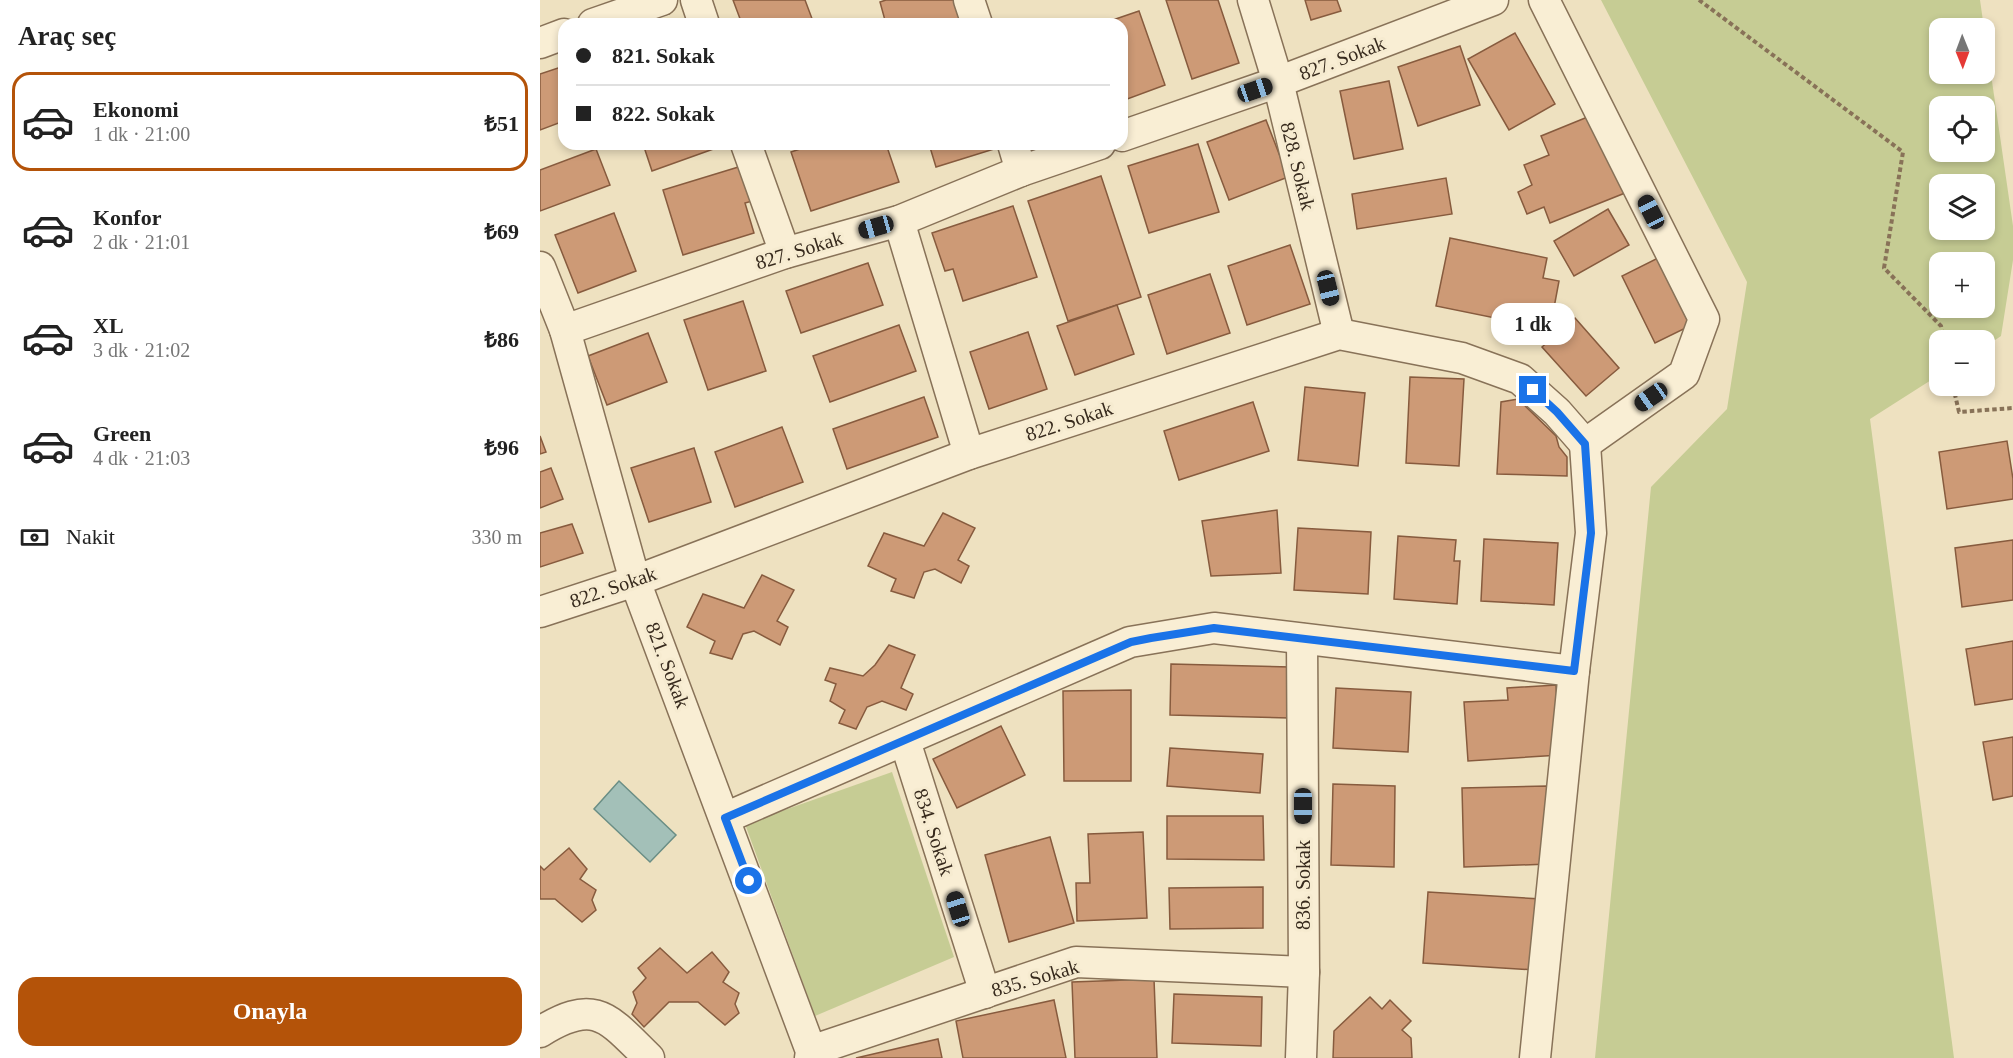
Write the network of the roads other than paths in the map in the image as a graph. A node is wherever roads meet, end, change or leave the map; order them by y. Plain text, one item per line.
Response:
1 (662, 0) edge
2 (696, 0) edge
3 (969, 0) edge
4 (1253, 0) edge
5 (1493, 0) edge
6 (1544, 0) edge
7 (610, 18) edge
8 (702, 18) edge
9 (975, 18) edge
10 (558, 36) edge
11 (540, 42) edge
12 (1278, 82) junction
13 (1128, 134) edge
14 (748, 150) edge
15 (1064, 150) edge
16 (1017, 158) edge
17 (899, 221) junction
18 (785, 253) junction
19 (540, 267) edge
20 (565, 330) junction
21 (1339, 333) junction
22 (1585, 444) junction
23 (969, 454) junction
24 (635, 581) junction
25 (540, 612) edge
26 (1302, 639) junction
27 (1574, 671) junction
28 (905, 741) junction
29 (725, 818) junction
30 (1304, 972) junction
31 (985, 993) junction
32 (540, 1032) edge
33 (811, 1054) edge
34 (649, 1058) edge
35 (1301, 1058) edge
36 (1535, 1058) edge

1 - 7 street
2 - 8 street
3 - 9 street
4 - 12 street, 828. Sokak
5 - 12 street, 827. Sokak
6 - 22 street
10 - 11 street
12 - 13 street, 827. Sokak
12 - 21 street, 828. Sokak
14 - 18 street
15 - 16 street, 827. Sokak
16 - 17 street, 827. Sokak
17 - 18 street, 827. Sokak
17 - 23 street
18 - 20 street, 827. Sokak
19 - 20 street, 821. Sokak
20 - 24 street, 821. Sokak
21 - 22 street, 822. Sokak
21 - 23 street, 822. Sokak
22 - 27 street
23 - 24 street, 822. Sokak
24 - 25 street, 822. Sokak
24 - 29 street, 821. Sokak
26 - 27 street
26 - 28 street
26 - 30 street, 836. Sokak
27 - 36 street
28 - 29 street
28 - 31 street, 834. Sokak
29 - 33 street, 821. Sokak
30 - 31 street, 835. Sokak
30 - 35 street, 836. Sokak
31 - 33 street, 835. Sokak
32 - 34 street

